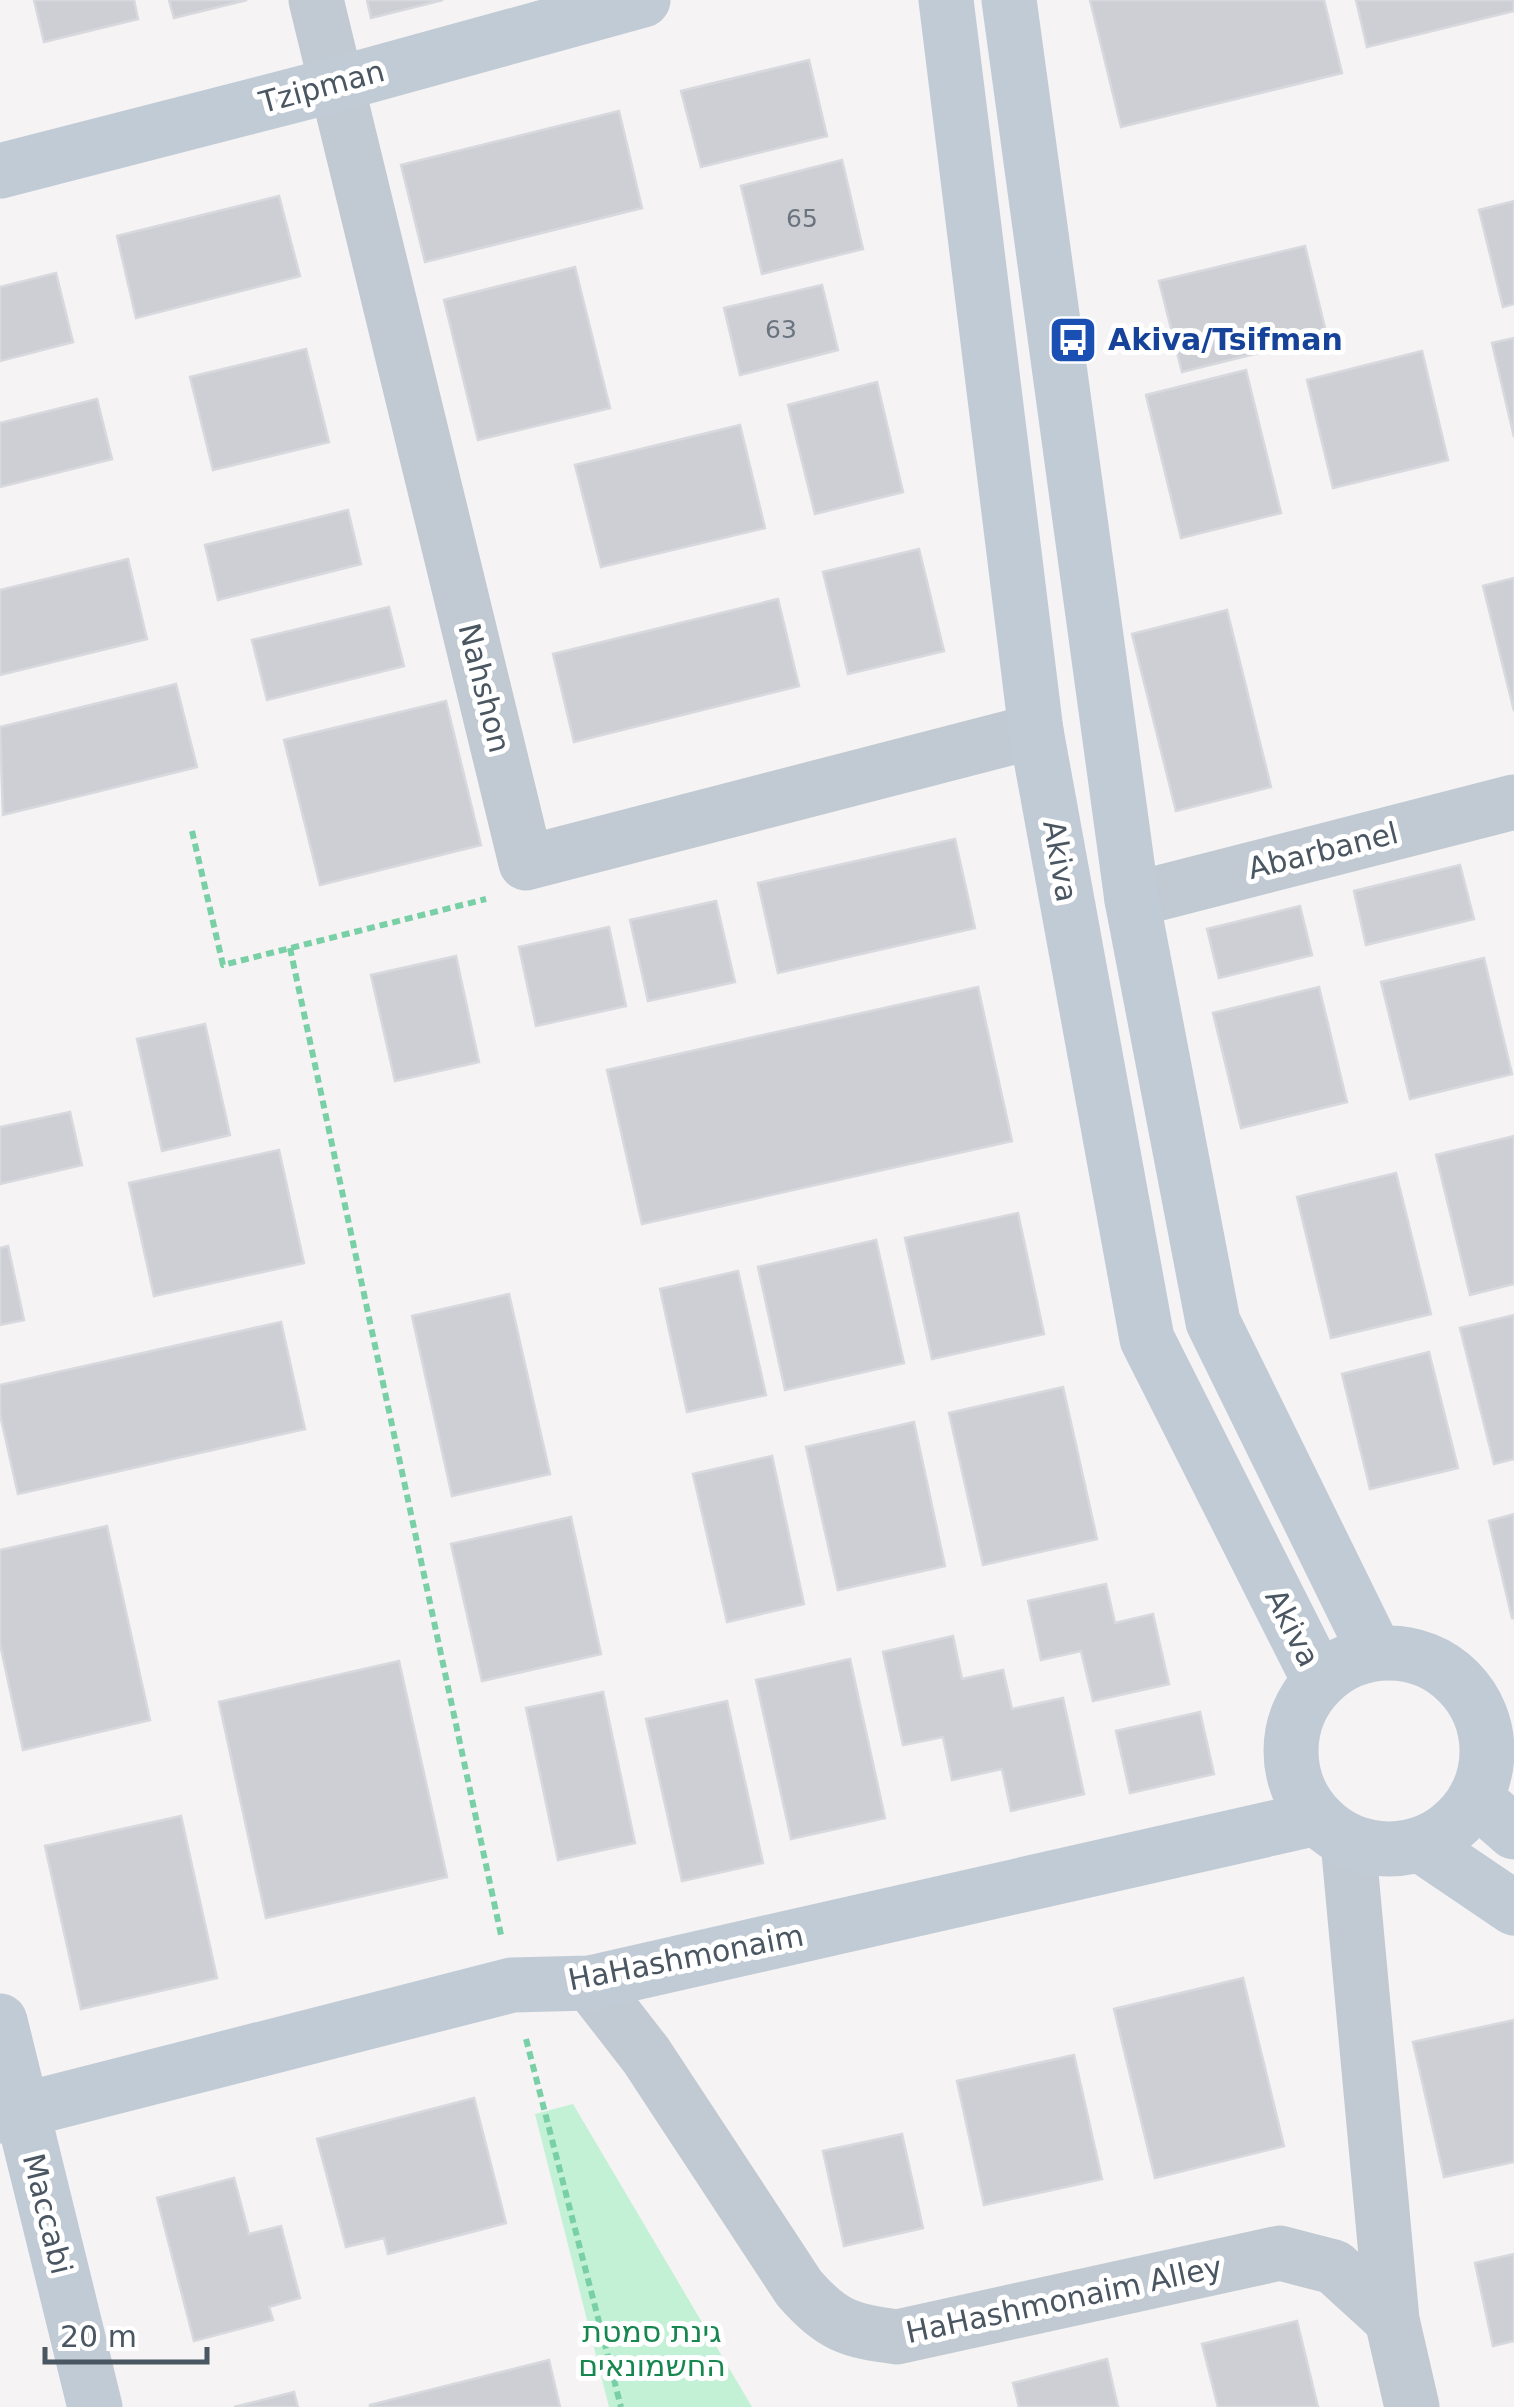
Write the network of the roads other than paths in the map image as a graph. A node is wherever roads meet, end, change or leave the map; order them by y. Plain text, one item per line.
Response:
1 (316, 0) edge
2 (643, 0) edge
3 (946, 0) edge
4 (1009, 0) edge
5 (338, 84) junction
6 (0, 171) edge
7 (1036, 732) junction
8 (1514, 802) edge
9 (1132, 900) junction
10 (1376, 1652) junction
11 (1319, 1680) junction
12 (1494, 1815) edge
13 (1332, 1830) junction
14 (1422, 1845) junction
15 (1514, 1908) edge
16 (590, 1983) junction
17 (0, 2021) edge
18 (11, 2113) edge
19 (1392, 2320) junction
20 (95, 2407) edge
21 (1412, 2407) edge

1 - 5 street, Nahshon
2 - 5 street, Tzipman
3 - 7 street, Akiva
4 - 9 street
5 - 6 street, Tzipman
5 - 7 street, Nahshon
7 - 11 street, Akiva
8 - 9 street, Abarbanel
9 - 10 street
10 - 11 street
10 - 12 street
11 - 13 street
12 - 14 street
13 - 14 street
13 - 16 street, HaHashmonaim
13 - 19 street
14 - 15 street
16 - 18 street, HaHashmonaim
16 - 19 street, HaHashmonaim Alley
17 - 18 street, Maccabi
18 - 20 street, Maccabi
19 - 21 street

